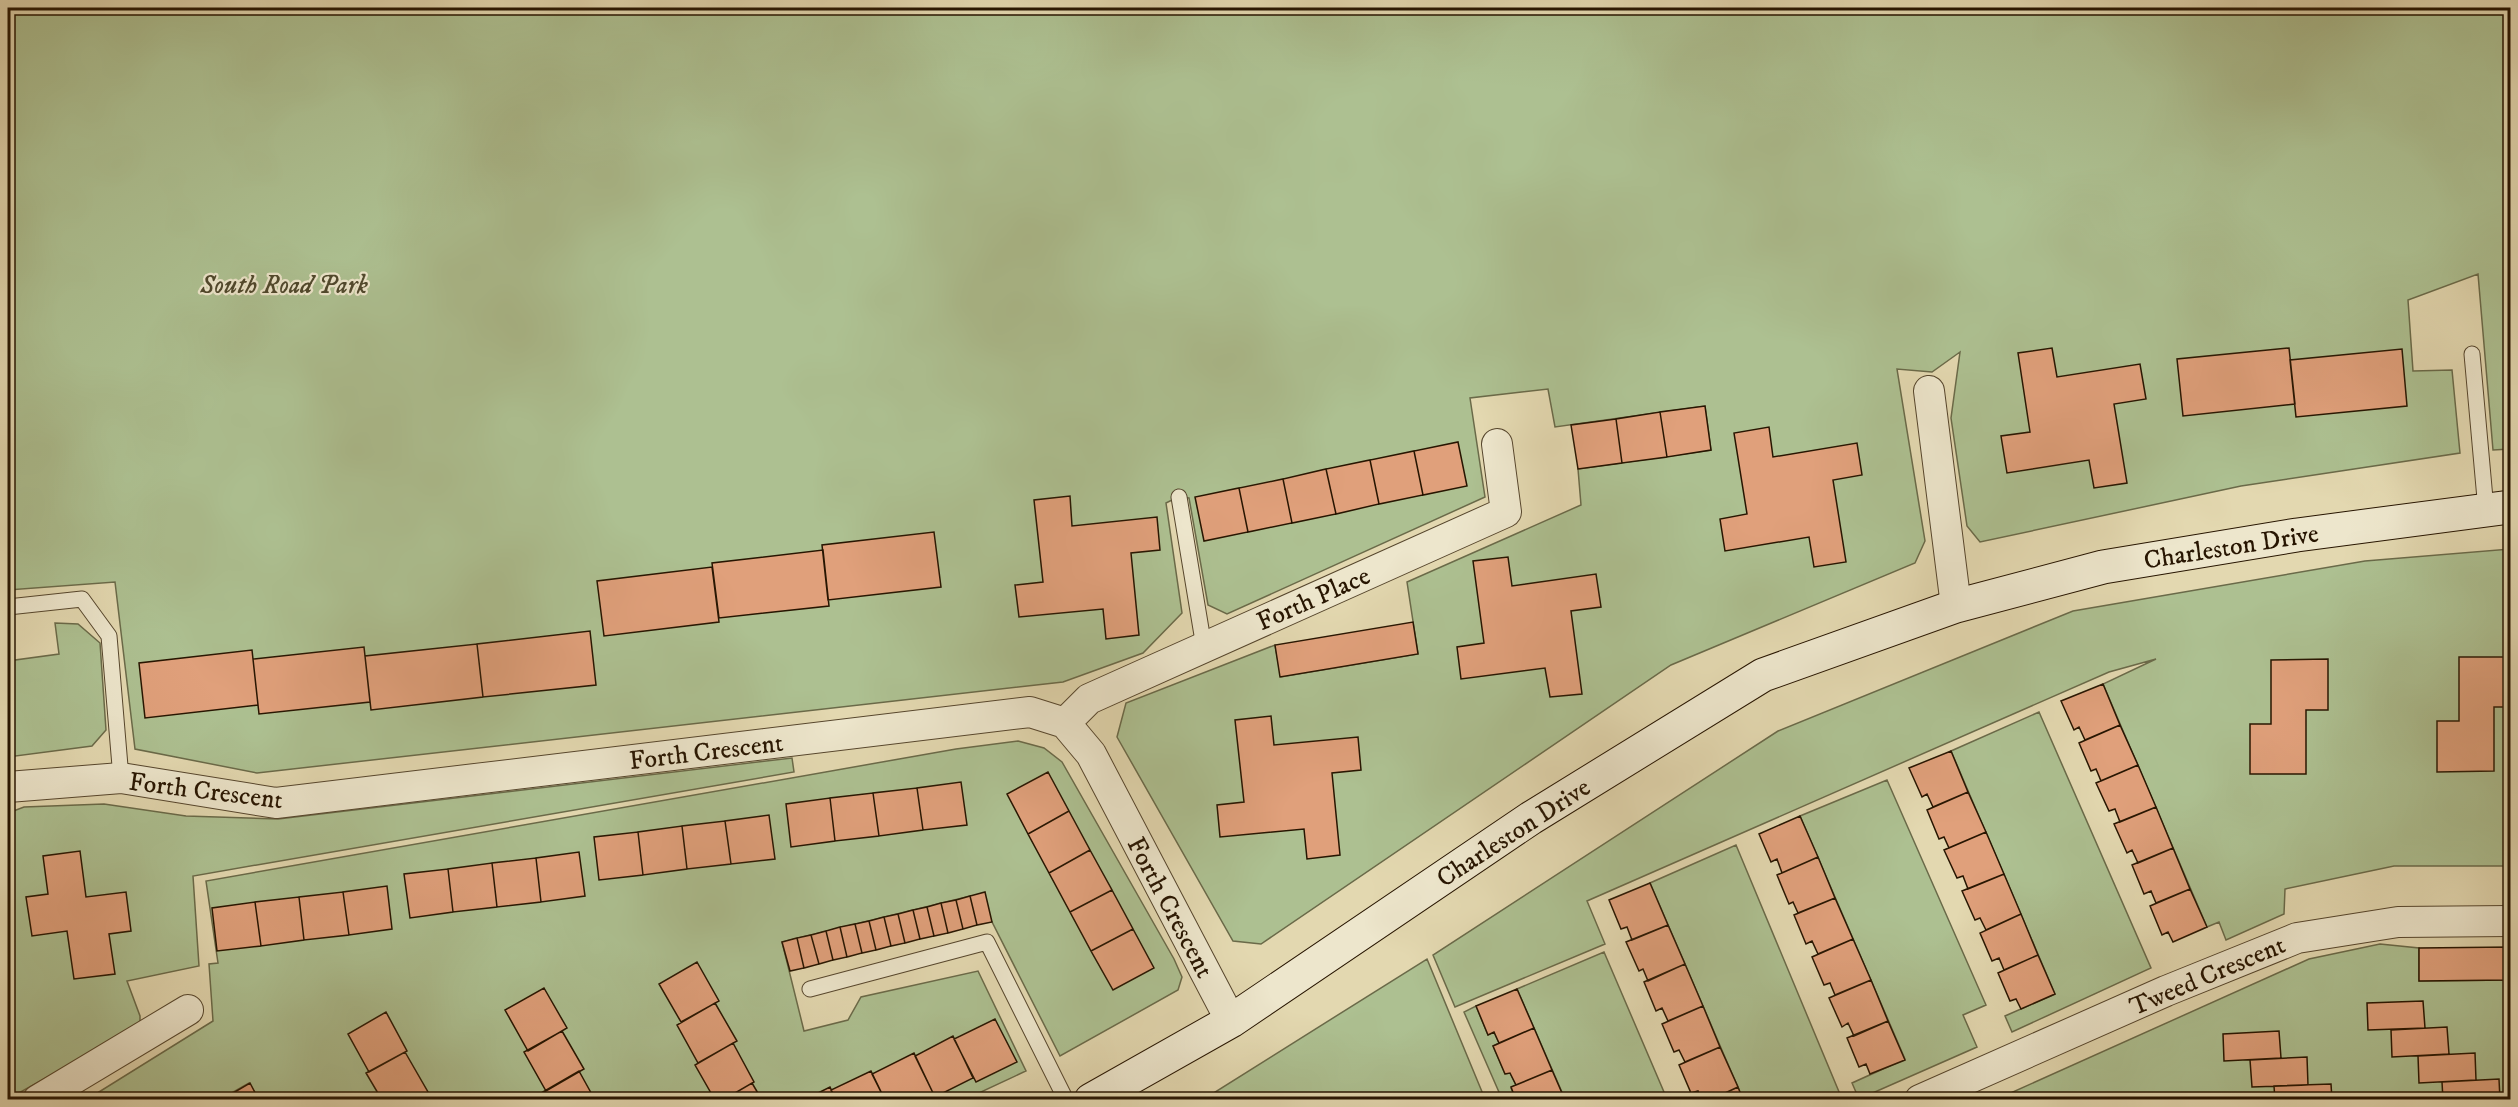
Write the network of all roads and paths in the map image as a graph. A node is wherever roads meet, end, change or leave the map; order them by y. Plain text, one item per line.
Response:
1 (2472, 354) dead end
2 (1929, 391) dead end
3 (1497, 444) dead end
4 (1179, 497) dead end
5 (2498, 508) edge
6 (1956, 606) junction
7 (8, 607) edge
8 (1204, 647) junction
9 (1065, 723) junction
10 (121, 778) junction
11 (8, 787) edge
12 (2511, 921) edge
13 (810, 989) dead end
14 (188, 1010) dead end
15 (1231, 1021) junction
16 (38, 1100) edge
17 (1066, 1100) edge
18 (1090, 1100) edge
19 (1920, 1100) edge

1 - 5 lane
2 - 6 street
3 - 8 street, Forth Place
4 - 8 lane
5 - 6 street, Charleston Drive
6 - 15 street, Charleston Drive
7 - 10 lane
8 - 9 street, Forth Place
9 - 10 street, Forth Crescent
9 - 15 street, Forth Crescent
10 - 11 street, Forth Crescent
12 - 19 street, Tweed Crescent
13 - 17 lane
14 - 16 street
15 - 18 street, Charleston Drive

